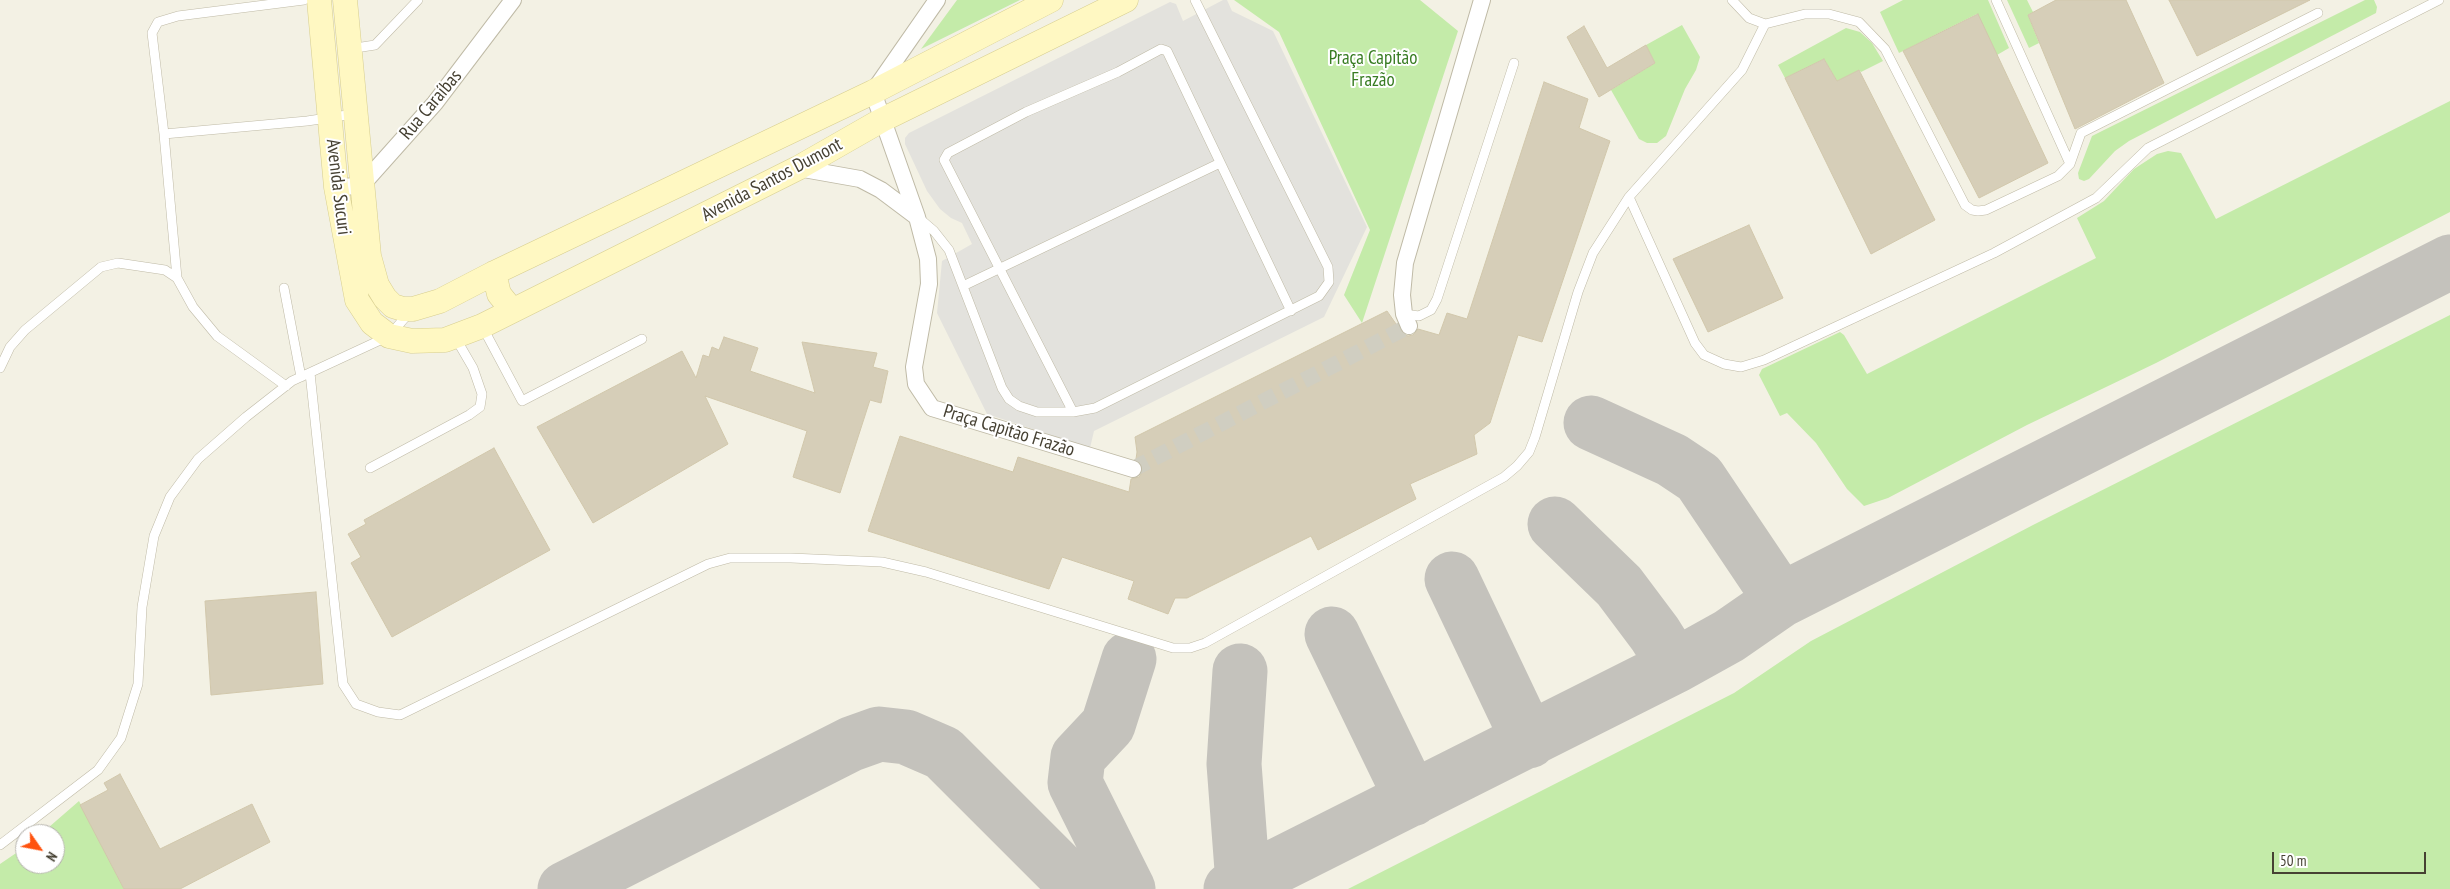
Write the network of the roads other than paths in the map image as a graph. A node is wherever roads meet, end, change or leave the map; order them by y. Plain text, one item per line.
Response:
1 (304, 0) edge
2 (319, 0) edge
3 (345, 0) edge
4 (418, 0) edge
5 (513, 0) edge
6 (937, 0) edge
7 (1051, 0) edge
8 (1126, 0) edge
9 (1195, 0) edge
10 (1482, 0) edge
11 (1732, 0) edge
12 (1996, 0) edge
13 (2439, 0) edge
14 (2318, 13) dead end
15 (1765, 24) junction
16 (349, 49) junction
17 (1514, 63) dead end
18 (873, 92) junction
19 (355, 114) junction
20 (330, 118) junction
21 (882, 120) junction
22 (164, 134) junction
23 (1220, 163) junction
24 (2070, 164) junction
25 (798, 168) junction
26 (705, 174) junction
27 (361, 186) junction
28 (336, 187) junction
29 (1629, 197) junction
30 (721, 207) junction
31 (917, 217) junction
32 (1001, 267) junction
33 (494, 273) junction
34 (177, 278) junction
35 (963, 286) junction
36 (284, 288) dead end
37 (413, 309) junction
38 (512, 310) junction
39 (1291, 311) junction
40 (1406, 320) joint
41 (482, 326) junction
42 (389, 336) junction
43 (455, 337) junction
44 (642, 339) dead end
45 (412, 342) joint
46 (0, 368) edge
47 (310, 373) junction
48 (301, 377) junction
49 (286, 386) junction
50 (1074, 412) junction
51 (370, 468) dead end
52 (1133, 469) tunnel mouth
53 (0, 845) edge

1 - 22 lane
2 - 20 main road, Avenida Sucuri
3 - 16 main road, Avenida Sucuri
4 - 16 lane
5 - 27 street, Rua Caraíbas
6 - 18 street
7 - 18 main road, Avenida Santos Dumont
8 - 21 main road, Avenida Santos Dumont
9 - 39 lane
10 - 40 street
11 - 15 lane
12 - 24 lane
13 - 29 lane
14 - 24 lane
15 - 24 lane
15 - 29 lane
16 - 19 main road, Avenida Sucuri
17 - 40 lane
18 - 21 street, Praça Capitão Frazão
18 - 26 main road, Avenida Santos Dumont
19 - 20 lane
19 - 27 main road, Avenida Sucuri
20 - 22 lane
20 - 28 main road, Avenida Sucuri
21 - 25 main road, Avenida Santos Dumont
21 - 31 street, Praça Capitão Frazão
22 - 34 lane
23 - 32 lane
23 - 32 lane
23 - 39 lane
25 - 30 main road, Avenida Santos Dumont
25 - 31 street
26 - 30 main road
26 - 33 main road, Avenida Santos Dumont
27 - 28 street
27 - 37 main road, Avenida Sucuri
28 - 42 main road, Avenida Sucuri
29 - 47 lane
30 - 38 main road, Avenida Santos Dumont
31 - 35 lane
31 - 52 street, Praça Capitão Frazão
32 - 35 lane
32 - 50 lane
33 - 37 main road, Avenida Santos Dumont
33 - 38 main road
34 - 46 lane
34 - 49 lane
35 - 50 lane
36 - 48 lane
37 - 42 lane
38 - 41 main road, Avenida Santos Dumont
39 - 50 lane
41 - 43 main road, Avenida Santos Dumont
41 - 44 lane
42 - 45 main road, Avenida Sucuri
42 - 47 lane
43 - 45 main road, Avenida Santos Dumont
43 - 51 lane
47 - 48 lane
48 - 49 lane
49 - 53 lane

